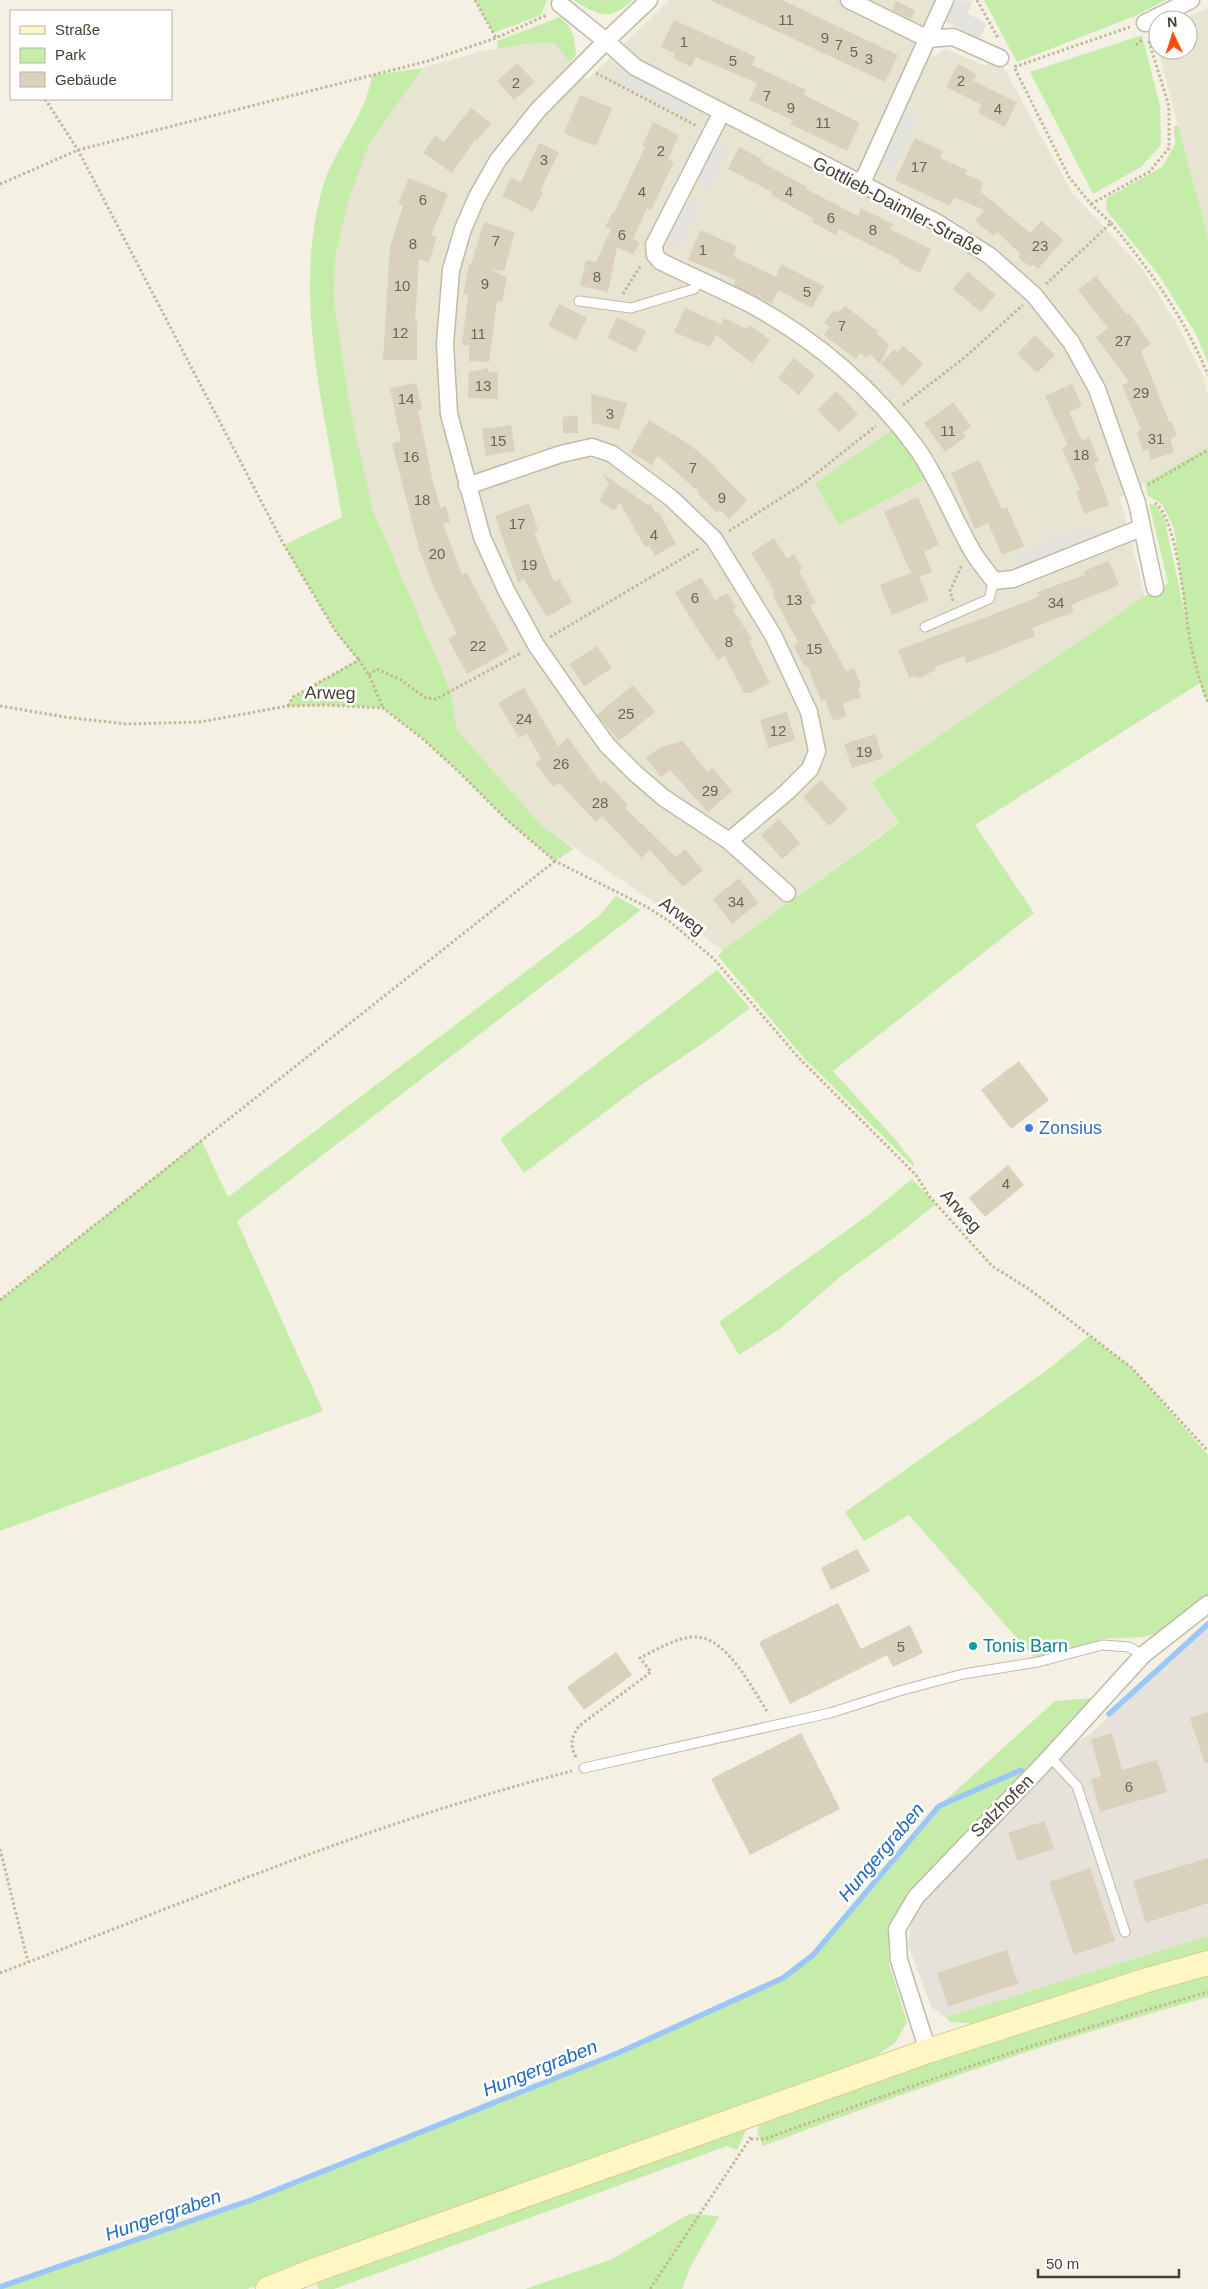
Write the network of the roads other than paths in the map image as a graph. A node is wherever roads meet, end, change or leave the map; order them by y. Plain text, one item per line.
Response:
1 (649, 0) edge
2 (849, 0) edge
3 (945, 0) edge
4 (1191, 0) edge
5 (560, 4) road end
6 (1145, 23) road end
7 (606, 40) junction
8 (928, 40) junction
9 (1006, 59) road end
10 (722, 112) junction
11 (861, 185) junction
12 (698, 280) junction
13 (579, 301) dead end
14 (467, 486) junction
15 (1141, 528) junction
16 (994, 581) junction
17 (1155, 588) dead end
18 (925, 627) dead end
19 (729, 841) junction
20 (787, 893) dead end
21 (1208, 1604) edge
22 (1144, 1655) junction
23 (1050, 1757) junction
24 (584, 1768) road end
25 (1125, 1932) dead end
26 (1208, 1963) edge
27 (928, 2051) junction
28 (268, 2289) edge

1 - 7 street
2 - 8 street
3 - 8 street
4 - 6 street
5 - 7 street, Gottlieb-Daimler-Straße
7 - 10 street, Gottlieb-Daimler-Straße
7 - 14 street
8 - 9 street
8 - 11 street
10 - 11 street, Gottlieb-Daimler-Straße
10 - 12 street
11 - 15 street, Gottlieb-Daimler-Straße
12 - 13 lane
12 - 16 street
14 - 19 street
14 - 19 street
15 - 16 street
15 - 17 street, Gottlieb-Daimler-Straße
16 - 18 lane
19 - 20 street
21 - 22 street, Salzhofen
22 - 23 street, Salzhofen
22 - 24 lane
23 - 25 lane
23 - 27 street, Salzhofen
26 - 27 street
27 - 28 street

